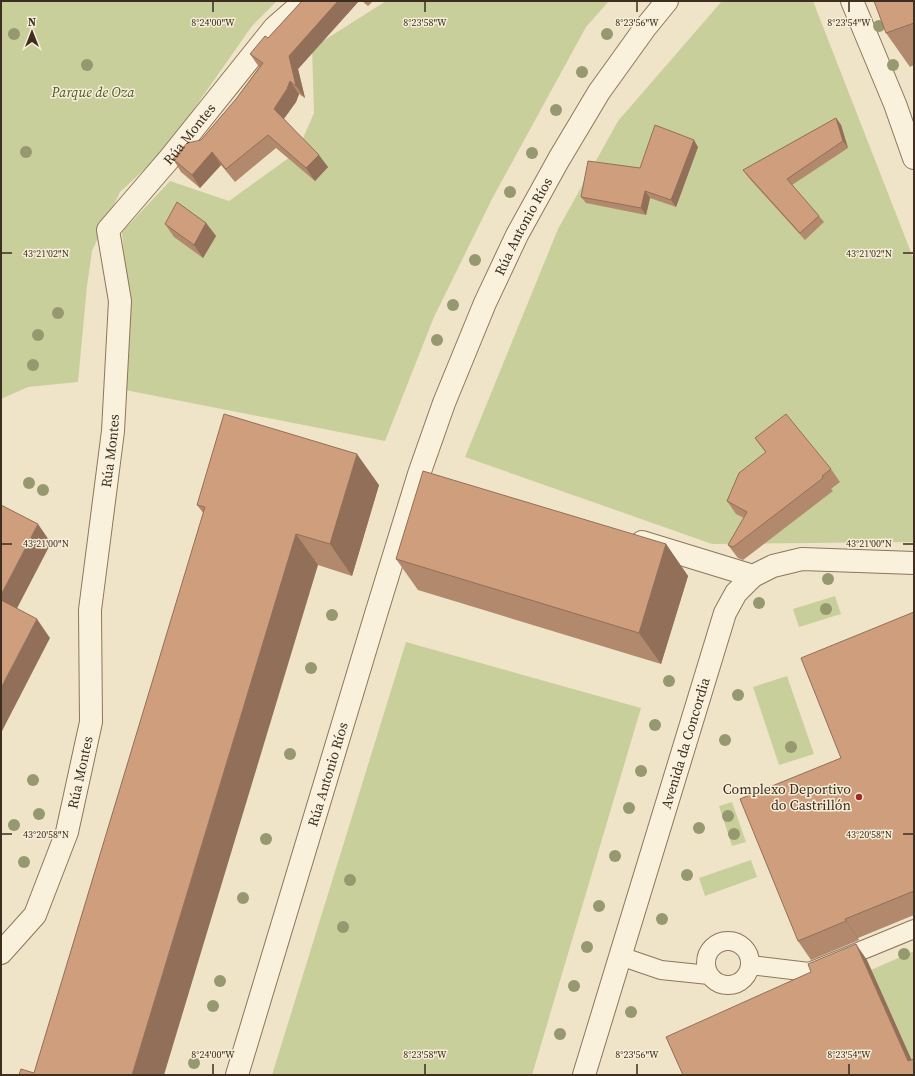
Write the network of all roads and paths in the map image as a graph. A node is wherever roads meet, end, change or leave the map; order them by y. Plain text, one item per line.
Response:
1 (305, 1) edge
2 (667, 1) edge
3 (852, 1) edge
4 (914, 158) edge
5 (624, 537) edge
6 (914, 562) edge
7 (753, 576) junction
8 (914, 929) edge
9 (1, 953) edge
10 (620, 956) junction
11 (750, 965) junction
12 (709, 974) junction
13 (237, 1075) edge
14 (584, 1075) edge

1 - 9 street, Rúa Montes
2 - 13 street, Rúa Antonio Ríos
3 - 4 street
5 - 7 street
6 - 7 street, Avenida da Concordia
7 - 10 street, Avenida da Concordia
8 - 11 lane
10 - 12 lane
10 - 14 street, Avenida da Concordia
11 - 12 lane
11 - 12 lane

